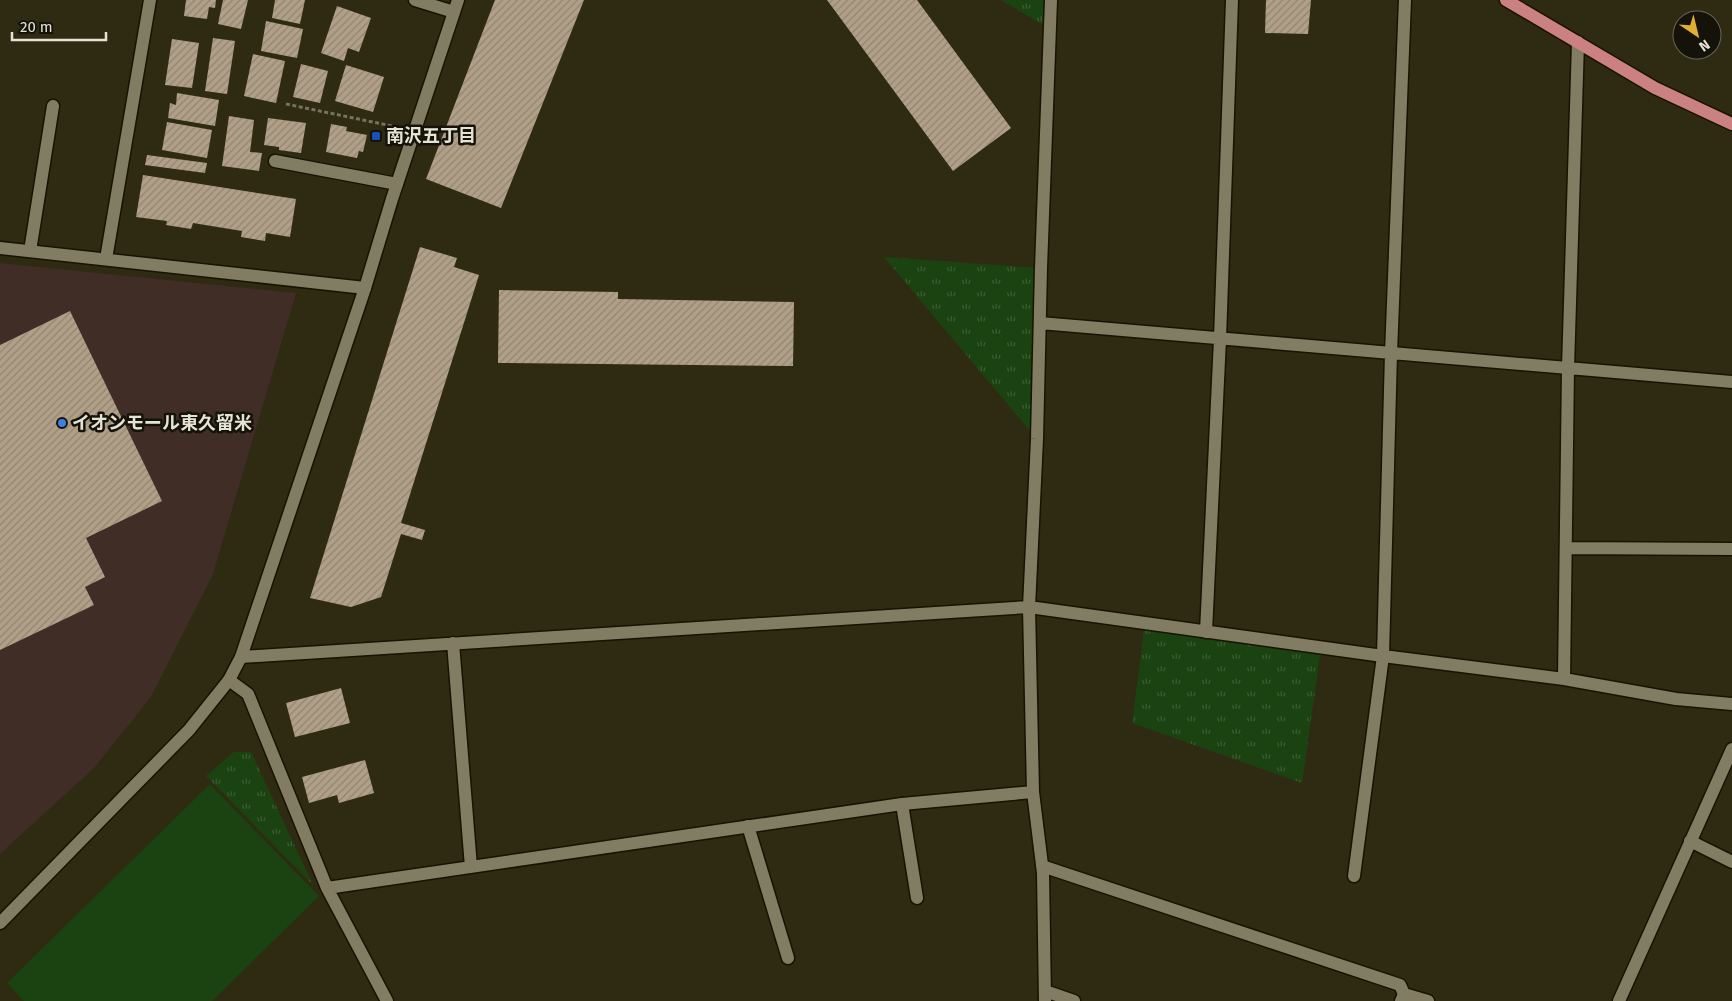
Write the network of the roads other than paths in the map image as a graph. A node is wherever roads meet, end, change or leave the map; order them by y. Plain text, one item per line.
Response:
1 (150, 0) edge
2 (414, 0) edge
3 (1051, 0) edge
4 (1232, 0) edge
5 (1406, 0) edge
6 (1506, 0) edge
7 (456, 6) edge
8 (1578, 42) junction
9 (53, 106) dead end
10 (1732, 124) edge
11 (275, 162) dead end
12 (397, 184) junction
13 (0, 248) edge
14 (30, 251) junction
15 (106, 259) junction
16 (365, 288) junction
17 (1040, 323) junction
18 (1220, 339) junction
19 (1391, 354) junction
20 (1568, 368) junction
21 (1732, 382) edge
22 (1566, 548) junction
23 (1732, 549) edge
24 (1029, 607) junction
25 (1206, 632) junction
26 (453, 643) junction
27 (1382, 656) junction
28 (241, 658) junction
29 (1564, 679) junction
30 (229, 680) junction
31 (1732, 704) edge
32 (1732, 749) edge
33 (1034, 792) junction
34 (902, 804) junction
35 (748, 826) junction
36 (1690, 841) junction
37 (1732, 862) edge
38 (1042, 866) junction
39 (471, 867) junction
40 (1354, 876) dead end
41 (327, 888) junction
42 (917, 898) dead end
43 (0, 923) edge
44 (788, 958) dead end
45 (1045, 996) edge
46 (1403, 998) edge
47 (387, 1001) edge
48 (1074, 1001) edge
49 (1428, 1001) edge
50 (1619, 1001) edge

1 - 15 street
2 - 7 street
3 - 17 street
4 - 18 street
5 - 19 street
6 - 8 main road
7 - 12 street
8 - 10 main road
8 - 20 street
9 - 14 street
11 - 12 street
12 - 16 street
13 - 14 street
14 - 15 street
15 - 16 street
16 - 28 street
17 - 18 street
17 - 24 street
18 - 19 street
18 - 25 street
19 - 20 street
19 - 27 street
20 - 21 street
20 - 22 street
22 - 23 street
22 - 29 street
24 - 25 street
24 - 26 street
24 - 33 street
25 - 27 street
26 - 28 street
26 - 39 street
27 - 29 street
27 - 40 street
28 - 30 street
29 - 31 street
30 - 41 street
30 - 43 street
32 - 36 street
33 - 34 street
33 - 38 street
34 - 35 street
34 - 42 street
35 - 39 street
35 - 44 street
36 - 37 street
36 - 50 street
38 - 45 street
38 - 46 street
39 - 41 street
41 - 47 street
45 - 48 street
46 - 49 street

